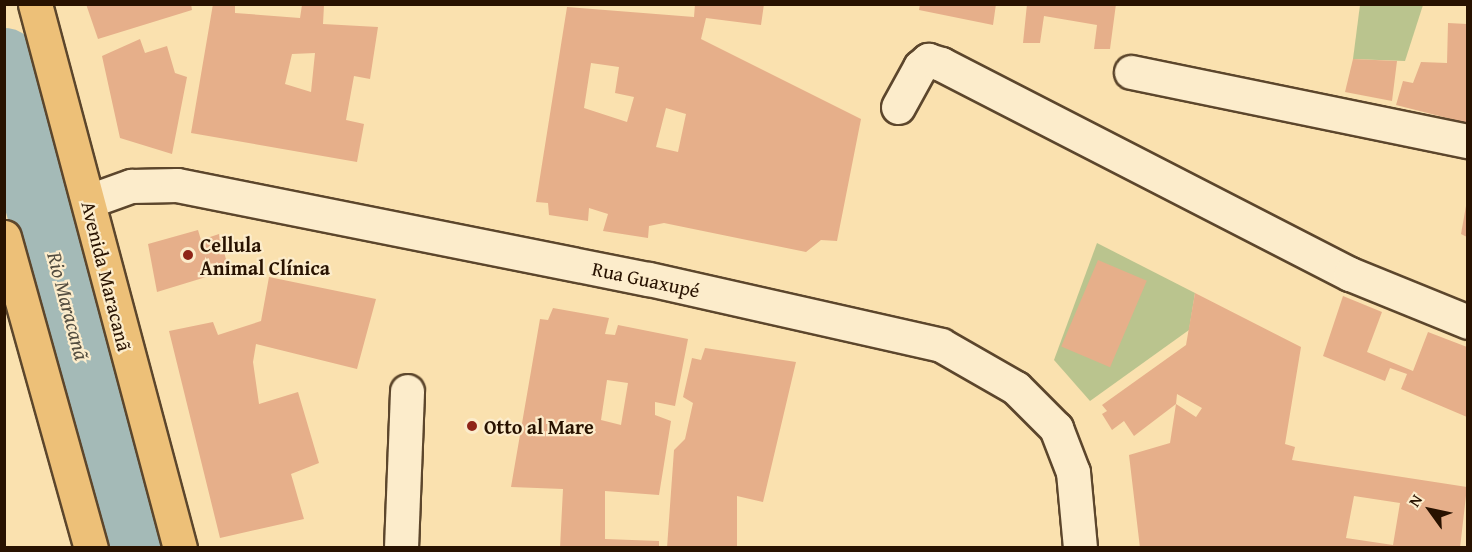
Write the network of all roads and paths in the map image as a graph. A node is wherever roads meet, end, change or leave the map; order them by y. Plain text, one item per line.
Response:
1 (35, 4) edge
2 (1131, 72) dead end
3 (898, 107) dead end
4 (1467, 141) edge
5 (89, 201) junction
6 (4, 237) edge
7 (1467, 322) edge
8 (407, 391) dead end
9 (91, 548) edge
10 (180, 548) edge
11 (400, 548) edge
12 (1080, 548) edge

1 - 5 main road, Avenida Maracanã
2 - 4 street
3 - 7 street
5 - 10 main road, Avenida Maracanã
5 - 12 street, Rua Guaxupé
6 - 9 main road
8 - 11 street

